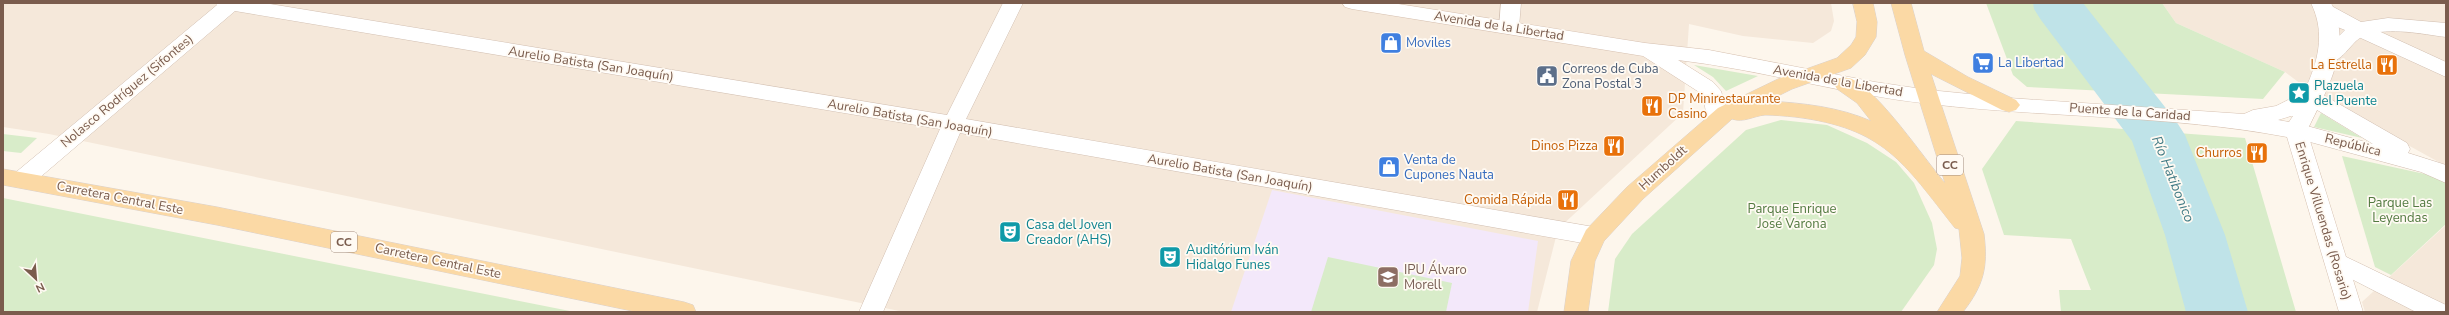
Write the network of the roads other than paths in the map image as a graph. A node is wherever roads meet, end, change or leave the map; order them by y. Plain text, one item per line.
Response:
1 (229, 3) edge
2 (1013, 3) edge
3 (1352, 3) edge
4 (1511, 3) edge
5 (1862, 3) edge
6 (1901, 3) edge
7 (2323, 6) edge
8 (1509, 27) junction
9 (2359, 29) junction
10 (2446, 30) edge
11 (1645, 50) junction
12 (1914, 55) junction
13 (2329, 56) junction
14 (2446, 70) edge
15 (1810, 76) junction
16 (1844, 84) junction
17 (1929, 97) junction
18 (2311, 97) junction
19 (2009, 105) junction
20 (2031, 106) joint
21 (1718, 119) junction
22 (2230, 119) junction
23 (953, 124) junction
24 (2296, 131) junction
25 (1913, 159) junction
26 (2437, 170) edge
27 (13, 178) edge
28 (1972, 234) junction
29 (1594, 236) junction
30 (2336, 261) junction
31 (684, 312) edge
32 (871, 312) edge
33 (1576, 312) edge
34 (1949, 312) edge
35 (2351, 312) edge
36 (2438, 312) edge

1 - 23 street, Aurelio Batista (San Joaquín)
1 - 27 street, Nolasco Rodríguez (Sifontes)
2 - 23 street
3 - 8 street, Avenida de la Libertad
4 - 8 street
5 - 15 main road, Humboldt
6 - 12 main road, CC
7 - 9 street
7 - 13 street
8 - 11 street, Avenida de la Libertad
9 - 10 street
9 - 13 street
9 - 14 street
11 - 15 street, Avenida de la Libertad
11 - 21 street, Avenida de la Libertad
12 - 17 main road, CC
12 - 19 main road
13 - 18 street
15 - 16 street, Avenida de la Libertad
15 - 21 main road, Humboldt
16 - 17 street, Avenida de la Libertad
16 - 25 main road
17 - 19 street, Avenida de la Libertad
17 - 28 main road, CC
18 - 22 street
18 - 24 street
18 - 26 street, República
19 - 20 street, Avenida de la Libertad
20 - 22 street, Puente de la Caridad
21 - 25 main road
21 - 29 main road, Humboldt
22 - 24 street, República
23 - 29 street, Aurelio Batista (San Joaquín)
23 - 32 street
24 - 26 street, República
24 - 30 street, Enrique Villuendas (Rosario)
25 - 28 main road
27 - 31 main road, Carretera Central Este / CC
28 - 34 main road, CC
29 - 33 main road, Humboldt
30 - 35 street, Enrique Villuendas (Rosario)
30 - 36 street

